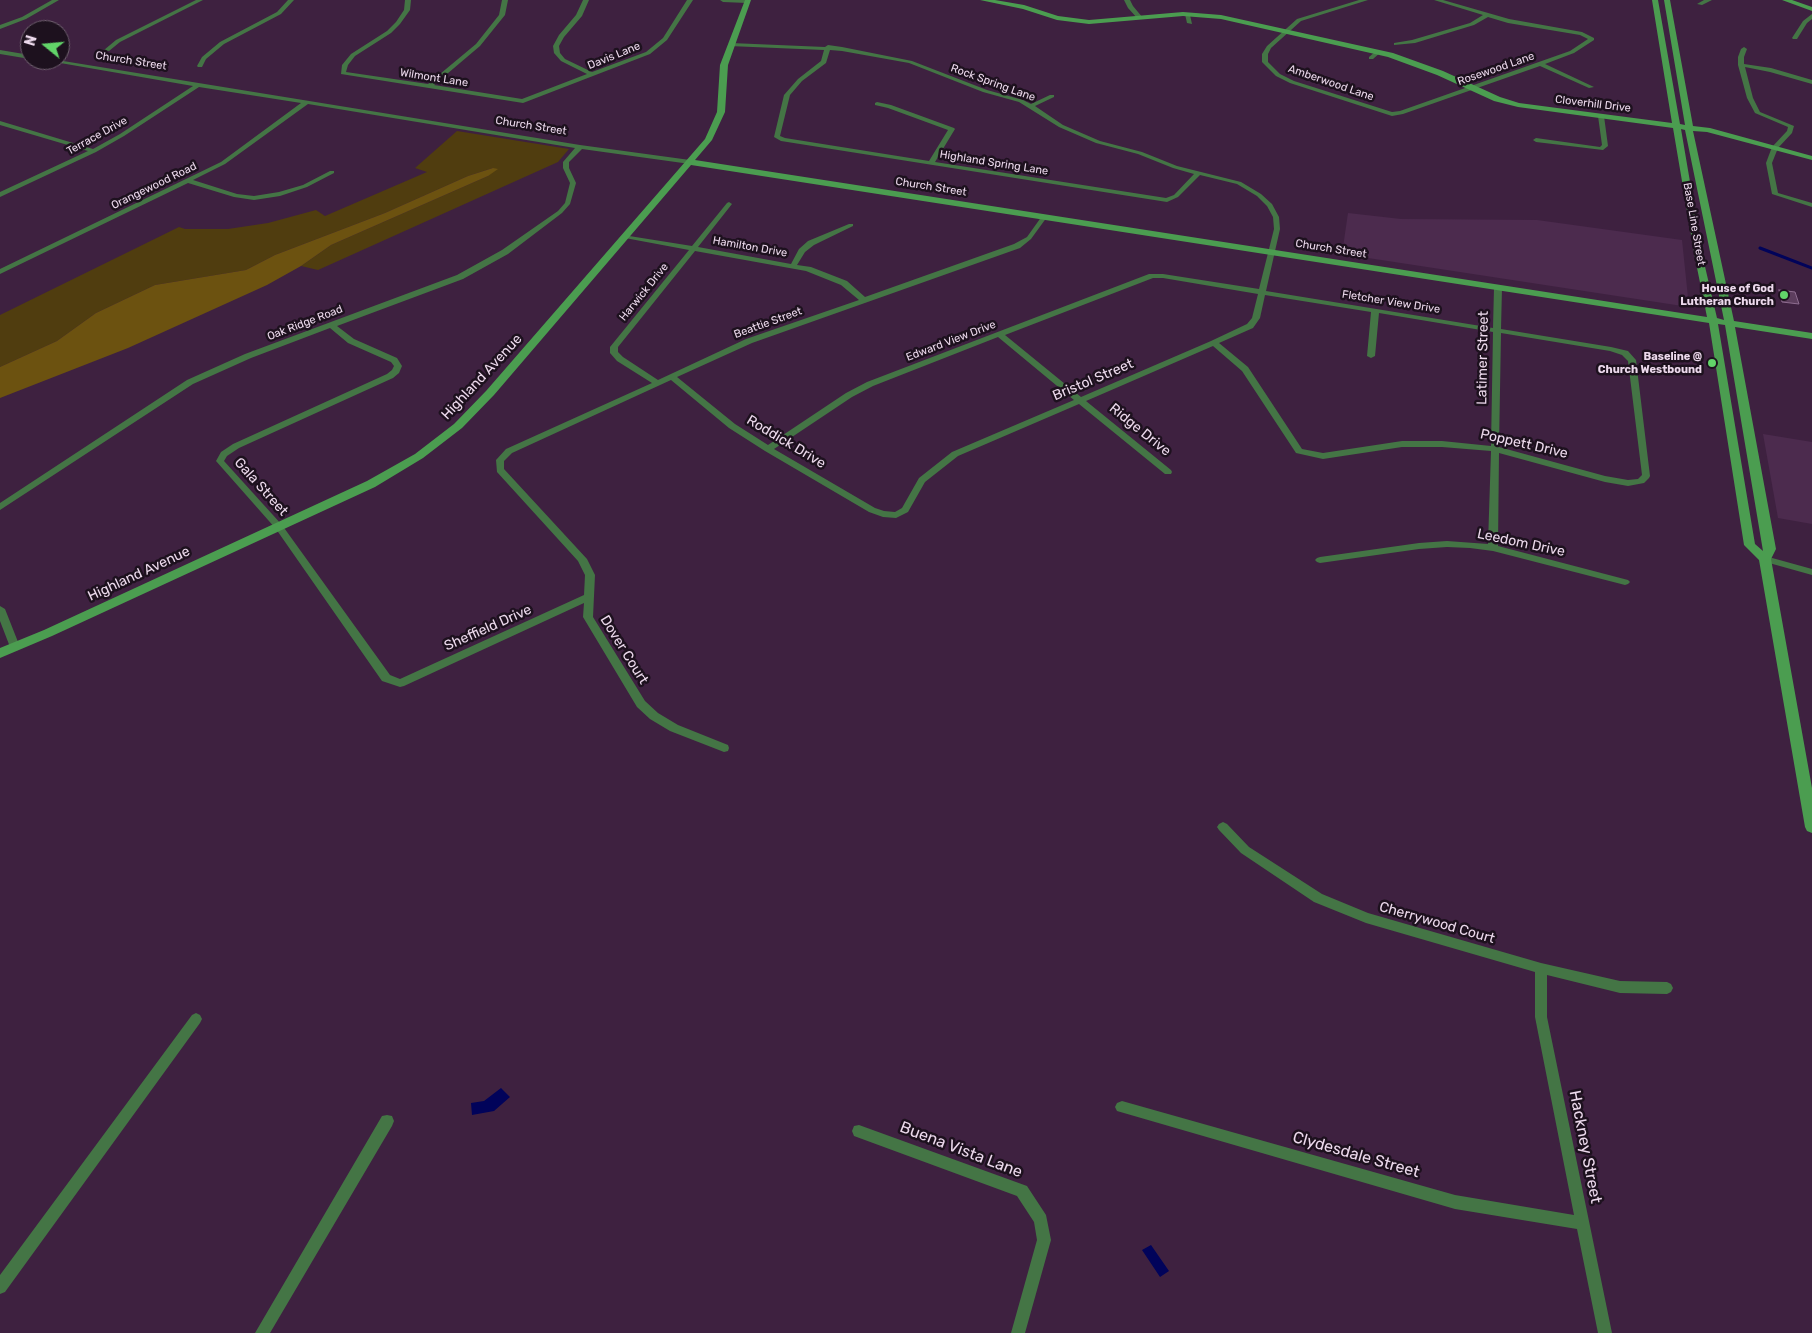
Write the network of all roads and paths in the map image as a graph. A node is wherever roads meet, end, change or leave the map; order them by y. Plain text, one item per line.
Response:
1 (56, 0) edge
2 (200, 0) edge
3 (290, 0) edge
4 (408, 0) edge
5 (506, 0) edge
6 (586, 0) edge
7 (690, 0) edge
8 (723, 0) edge
9 (748, 0) edge
10 (983, 0) edge
11 (1127, 0) edge
12 (1365, 0) edge
13 (1437, 0) edge
14 (1656, 0) edge
15 (1667, 0) edge
16 (1709, 0) edge
17 (1785, 0) edge
18 (995, 1) edge
19 (1700, 4) dead end
20 (1812, 9) edge
21 (1187, 14) junction
22 (1487, 15) junction
23 (1812, 16) edge
24 (1140, 18) junction
25 (0, 19) edge
26 (16, 20) junction
27 (1190, 23) dead end
28 (0, 27) edge
29 (1286, 32) junction
30 (1795, 38) dead end
31 (1396, 44) dead end
32 (730, 45) junction
33 (828, 48) junction
34 (1744, 49) dead end
35 (107, 50) dead end
36 (0, 52) edge
37 (1378, 52) junction
38 (20, 55) edge
39 (1371, 58) dead end
40 (70, 64) edge
41 (1541, 64) junction
42 (1741, 65) junction
43 (200, 66) dead end
44 (593, 75) junction
45 (1812, 82) edge
46 (198, 84) junction
47 (1591, 86) dead end
48 (429, 88) junction
49 (1473, 88) junction
50 (1052, 96) dead end
51 (523, 101) joint
52 (307, 102) junction
53 (876, 104) dead end
54 (1031, 106) junction
55 (1401, 113) joint
56 (1601, 116) junction
57 (0, 123) edge
58 (1677, 126) junction
59 (1689, 128) junction
60 (1536, 140) dead end
61 (580, 147) junction
62 (1775, 147) junction
63 (94, 151) junction
64 (1812, 158) edge
65 (690, 162) junction
66 (930, 164) junction
67 (332, 172) dead end
68 (1199, 173) junction
69 (189, 181) junction
70 (0, 195) edge
71 (728, 204) dead end
72 (1812, 205) edge
73 (1044, 217) junction
74 (850, 225) dead end
75 (625, 236) junction
76 (694, 249) junction
77 (1271, 252) junction
78 (793, 266) junction
79 (0, 272) edge
80 (1152, 276) joint
81 (1498, 288) junction
82 (1261, 293) junction
83 (864, 300) junction
84 (1376, 311) junction
85 (1713, 321) junction
86 (331, 324) junction
87 (1730, 324) junction
88 (1497, 331) junction
89 (1000, 334) junction
90 (1812, 336) edge
91 (1214, 343) junction
92 (1371, 356) dead end
93 (672, 377) junction
94 (658, 383) junction
95 (1723, 390) junction
96 (1080, 400) junction
97 (1750, 436) junction
98 (768, 449) junction
99 (1495, 449) junction
100 (500, 460) joint
101 (1168, 472) dead end
102 (1640, 481) joint
103 (0, 507) edge
104 (896, 515) joint
105 (279, 527) junction
106 (1493, 548) junction
107 (1765, 559) junction
108 (1320, 560) dead end
109 (1812, 572) edge
110 (1625, 582) dead end
111 (587, 598) junction
112 (0, 610) edge
113 (15, 647) junction
114 (0, 653) edge
115 (400, 683) joint
116 (724, 748) dead end
117 (1812, 826) edge
118 (1223, 827) dead end
119 (1541, 968) junction
120 (1667, 988) dead end
121 (196, 1019) dead end
122 (1122, 1106) dead end
123 (387, 1121) dead end
124 (859, 1131) dead end
125 (1583, 1223) junction
126 (0, 1287) edge
127 (262, 1333) edge
128 (1018, 1333) edge
129 (1605, 1333) edge

1 - 26 street
2 - 35 street
3 - 43 street
4 - 48 street, Wilmont Lane
5 - 48 street
6 - 44 street
7 - 44 street, Davis Lane
8 - 9 street
9 - 32 main road, Highland Avenue
10 - 18 main road, Cloverhill Drive
11 - 24 street
12 - 29 street, Amberwood Lane
13 - 22 street
14 - 58 main road, Base Line Street
15 - 59 main road, Base Line Street
16 - 19 street
17 - 20 main road
18 - 24 main road, Cloverhill Drive
21 - 24 main road, Cloverhill Drive
21 - 27 street
21 - 29 main road, Cloverhill Drive
22 - 31 street
22 - 41 street, Rosewood Lane
23 - 30 street
25 - 26 street
26 - 28 street
29 - 37 main road, Cloverhill Drive
29 - 55 street, Amberwood Lane
32 - 33 street, Rock Spring Lane
32 - 65 main road, Highland Avenue
33 - 54 street, Rock Spring Lane
33 - 66 street, Highland Spring Lane
34 - 42 street
36 - 38 street
37 - 39 street
37 - 49 main road, Cloverhill Drive
40 - 46 street, Church Street
41 - 47 street
41 - 49 street, Rosewood Lane
42 - 45 street
42 - 62 street
44 - 51 street, Davis Lane
46 - 52 street, Church Street
46 - 63 street, Terrace Drive
48 - 51 street, Wilmont Lane
49 - 55 street, Rosewood Lane
49 - 56 main road, Cloverhill Drive
50 - 54 street
52 - 61 street, Church Street
52 - 69 street, Orangewood Road
53 - 66 street
54 - 68 street, Rock Spring Lane
56 - 58 main road, Cloverhill Drive
56 - 60 street
57 - 63 street
58 - 59 main road, Cloverhill Drive
58 - 85 main road, Base Line Street
59 - 62 main road, Cloverhill Drive
59 - 87 main road, Base Line Street
61 - 65 street, Church Street
61 - 86 street, Oak Ridge Road
62 - 64 main road, Cloverhill Drive
62 - 72 street
63 - 70 street, Terrace Drive
65 - 73 main road, Church Street
65 - 75 main road, Highland Avenue
66 - 68 street, Highland Spring Lane
67 - 69 street
68 - 77 street, Rock Spring Lane
69 - 79 street, Orangewood Road
71 - 76 street, Harwick Drive
73 - 77 main road, Church Street
73 - 83 street, Beattie Street
74 - 78 street
75 - 76 street, Hamilton Drive
75 - 105 main road, Highland Avenue
76 - 78 street, Hamilton Drive
76 - 94 street, Harwick Drive
77 - 81 main road, Church Street
77 - 82 street, Bristol Street
78 - 83 street, Hamilton Drive
80 - 82 street, Fletcher View Drive
80 - 89 street, Edward View Drive
81 - 85 main road, Church Street
81 - 88 street, Latimer Street
82 - 84 street, Fletcher View Drive
82 - 91 street, Bristol Street
83 - 93 street, Beattie Street
84 - 88 street, Fletcher View Drive
84 - 92 street
85 - 87 main road, Church Street
85 - 95 main road, Base Line Street
86 - 103 street, Oak Ridge Road
86 - 105 street, Gala Street
87 - 90 main road, Church Street
87 - 97 main road, Base Line Street
88 - 99 street, Latimer Street
88 - 102 street, Fletcher View Drive
89 - 96 street, Ridge Drive
89 - 98 street, Edward View Drive
91 - 96 street, Bristol Street
91 - 99 street, Poppett Drive
93 - 94 street, Beattie Street
93 - 98 street, Roddick Drive
94 - 100 street, Beattie Street
95 - 97 main road
95 - 107 main road, Base Line Street
96 - 101 street, Ridge Drive
96 - 104 street, Bristol Street
97 - 107 main road, Base Line Street
98 - 104 street, Roddick Drive
99 - 102 street, Poppett Drive
99 - 106 street, Latimer Street
100 - 111 street, Dover Court
105 - 113 main road, Highland Avenue
105 - 115 street, Gala Street
106 - 108 street, Leedom Drive
106 - 110 street, Leedom Drive
107 - 109 street
107 - 117 main road, Base Line Street
111 - 115 street, Sheffield Drive
111 - 116 street, Dover Court
112 - 113 street
113 - 114 main road, Highland Avenue
118 - 119 street, Cherrywood Court
119 - 120 street, Cherrywood Court
119 - 125 street, Hackney Street
121 - 126 street
122 - 125 street, Clydesdale Street
123 - 127 street
124 - 128 street, Buena Vista Lane
125 - 129 street, Hackney Street

